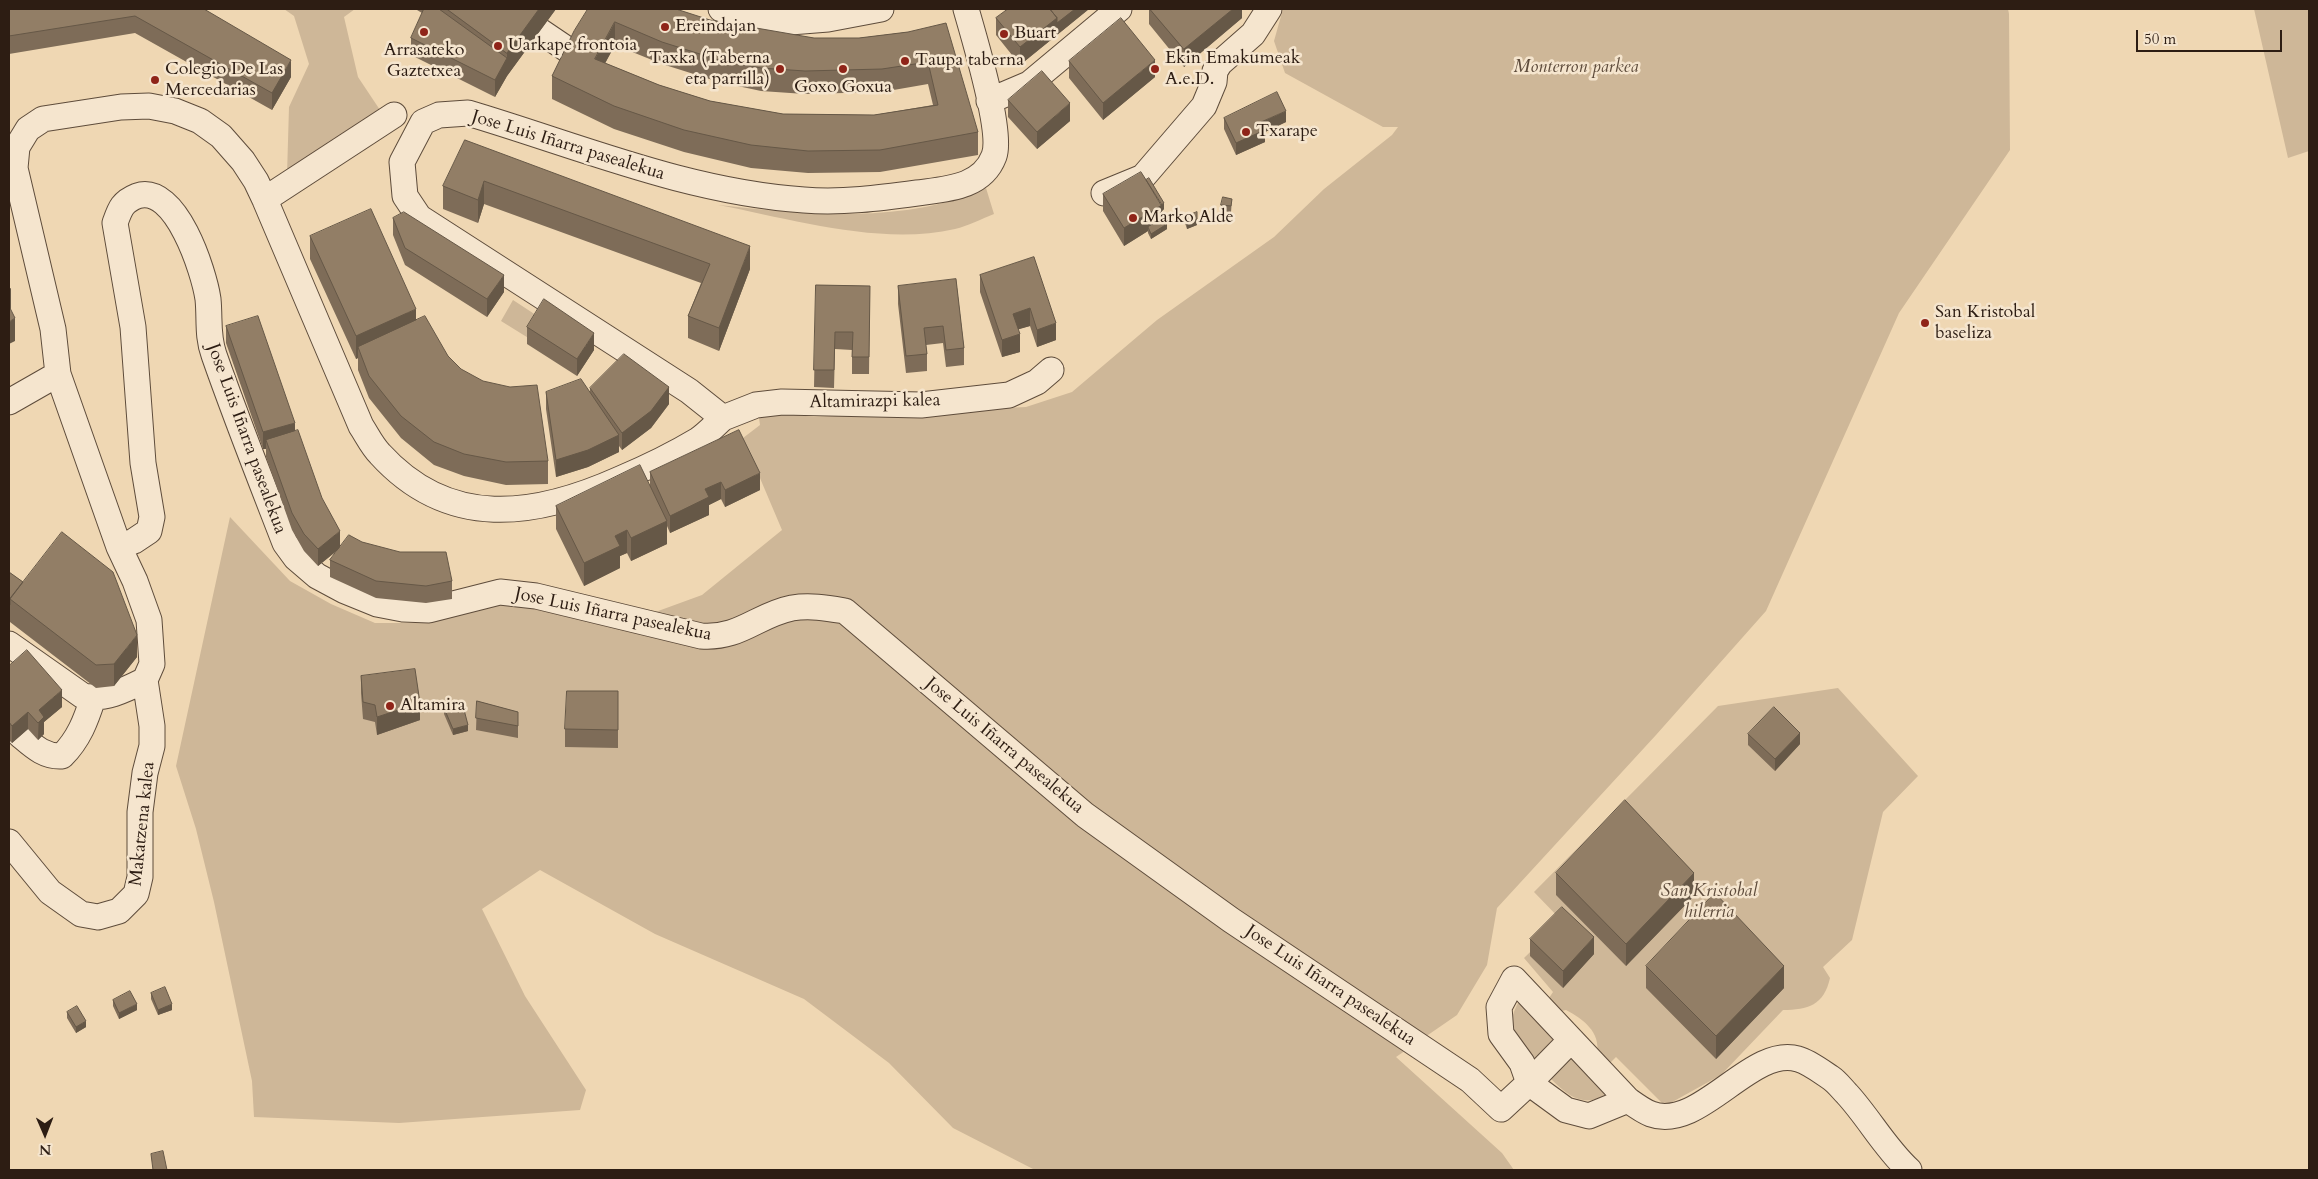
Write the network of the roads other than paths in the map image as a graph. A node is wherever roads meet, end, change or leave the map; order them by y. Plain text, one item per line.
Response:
1 (721, 9) edge
2 (766, 9) edge
3 (827, 9) edge
4 (882, 9) edge
5 (966, 9) edge
6 (1119, 9) edge
7 (1269, 9) edge
8 (989, 101) junction
9 (385, 120) dead end
10 (1104, 193) edge
11 (273, 194) dead end
12 (1051, 370) dead end
13 (58, 374) junction
14 (9, 402) edge
15 (724, 418) junction
16 (119, 547) junction
17 (9, 644) edge
18 (145, 680) junction
19 (93, 698) junction
20 (20, 736) edge
21 (9, 842) edge
22 (1570, 1041) junction
23 (1529, 1083) junction
24 (1628, 1100) junction
25 (1909, 1170) edge

1 - 4 street
2 - 3 street
5 - 8 street
6 - 8 street
7 - 10 street
8 - 15 street, Jose Luis Iñarra pasealekua
9 - 11 street
12 - 15 street, Altamirazpi kalea
13 - 14 street
13 - 15 street
13 - 16 street
16 - 18 street, Makatzena kalea
16 - 23 street, Jose Luis Iñarra pasealekua
17 - 19 street
18 - 19 street
18 - 21 street, Makatzena kalea
19 - 20 street
22 - 23 street
22 - 23 street
22 - 24 street
23 - 24 street
24 - 25 street

